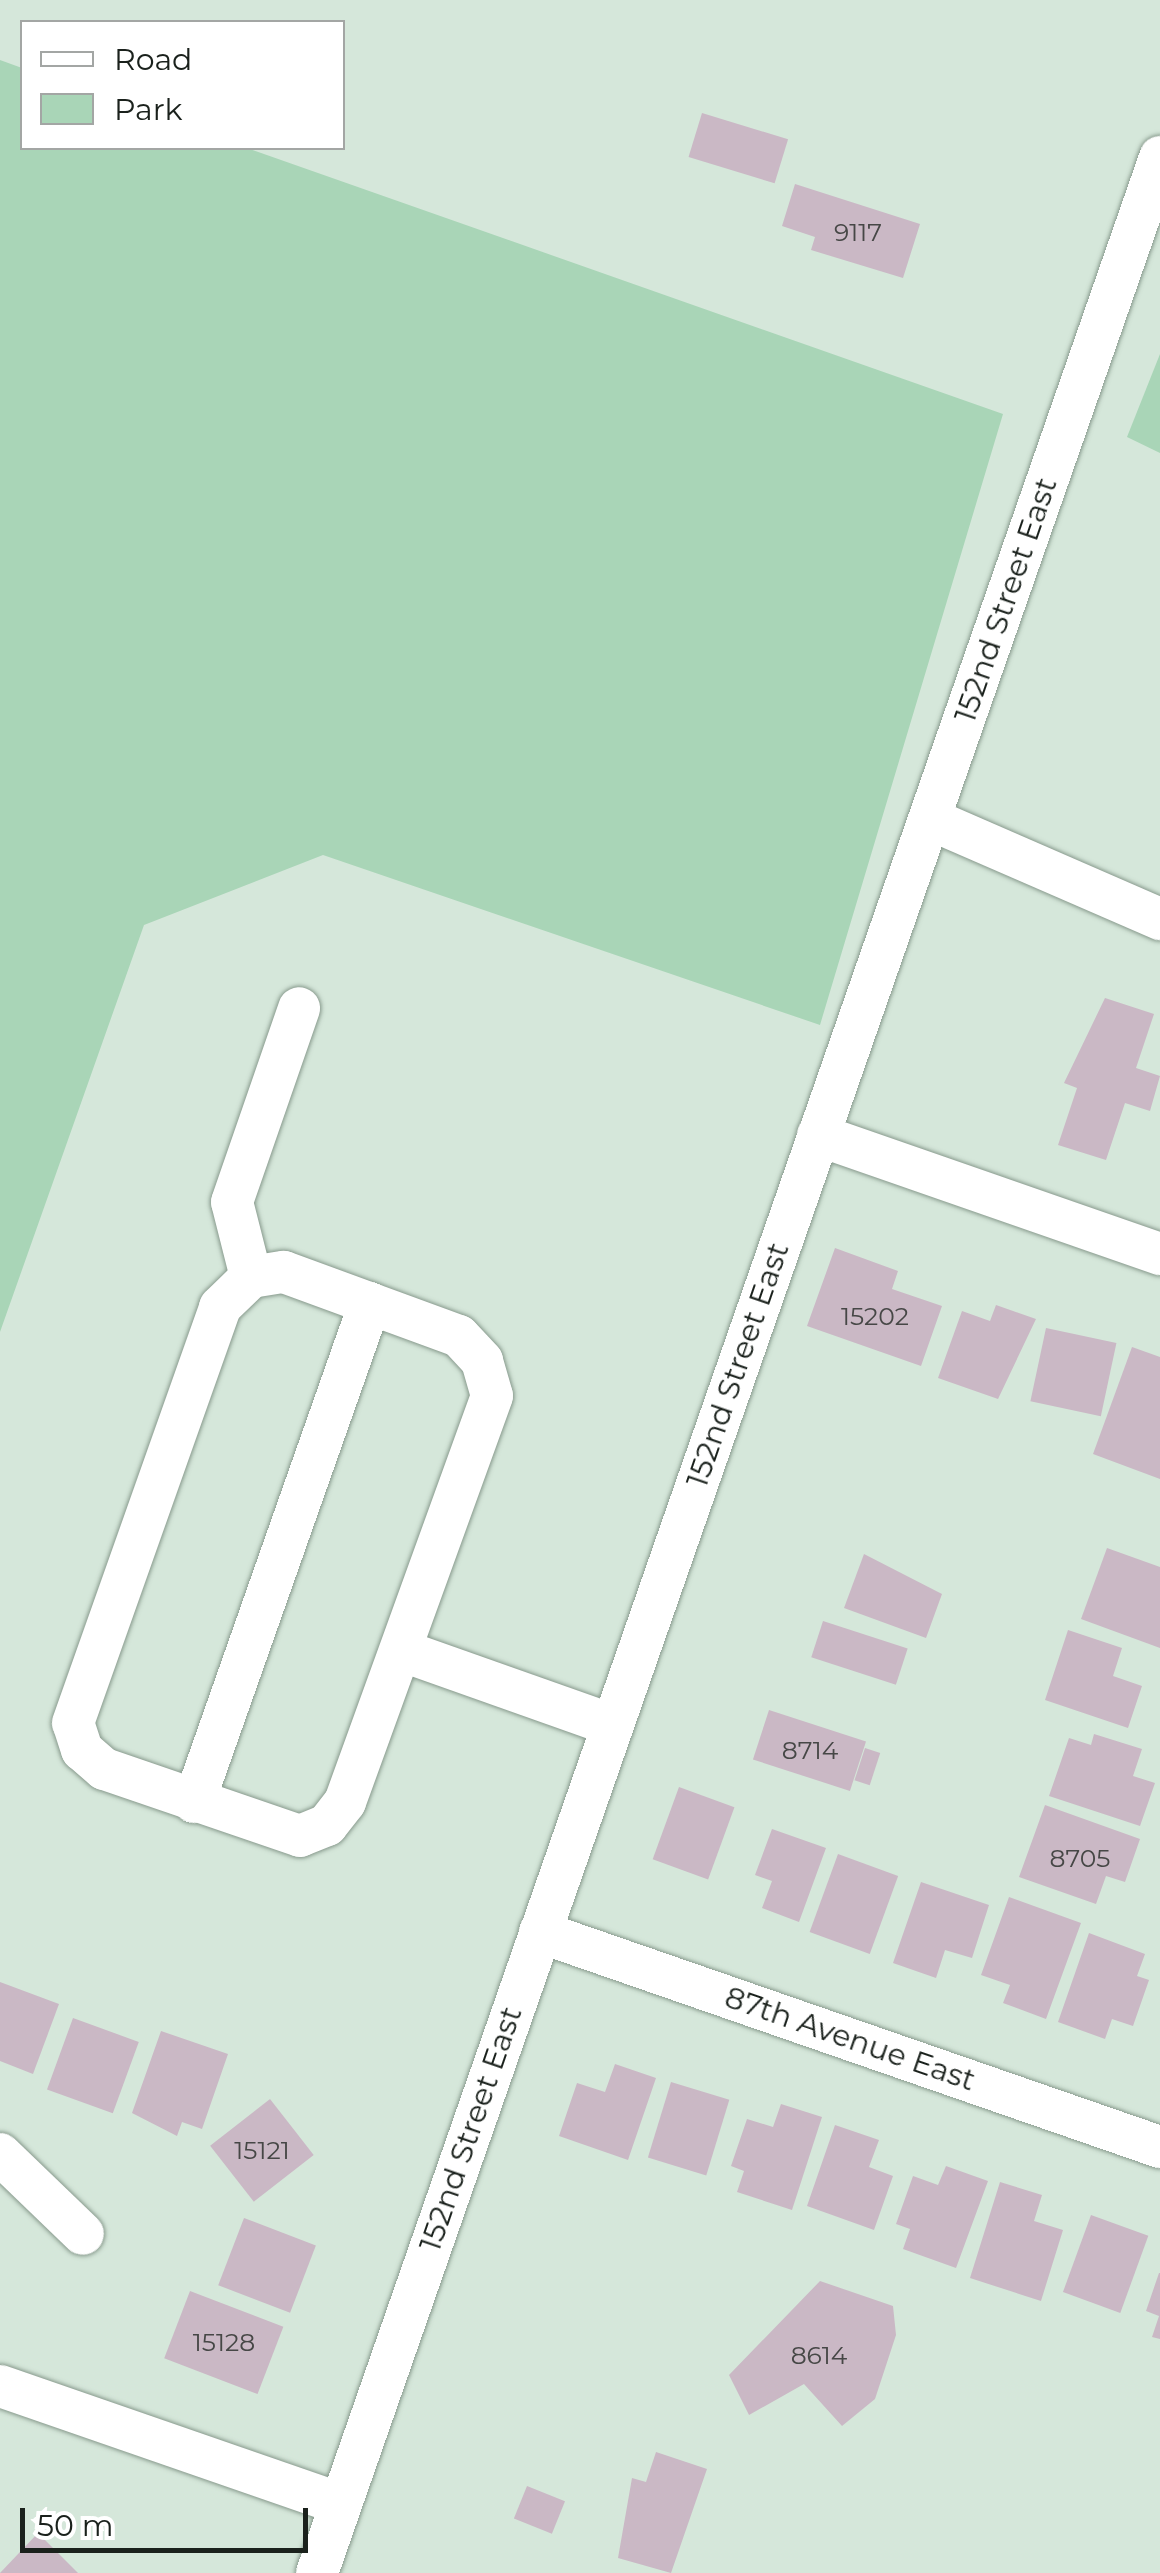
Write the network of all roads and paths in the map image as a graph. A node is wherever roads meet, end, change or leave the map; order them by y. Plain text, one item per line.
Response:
1 (1160, 157) edge
2 (930, 819) junction
3 (1160, 919) edge
4 (299, 1008) dead end
5 (818, 1134) junction
6 (1160, 1254) edge
7 (250, 1278) junction
8 (370, 1304) junction
9 (404, 1652) junction
10 (612, 1724) junction
11 (194, 1802) junction
12 (540, 1932) junction
13 (1160, 2147) edge
14 (0, 2154) edge
15 (83, 2234) dead end
16 (0, 2386) edge
17 (340, 2504) junction
18 (317, 2573) edge

1 - 2 street, 152nd Street East
2 - 3 street
2 - 5 street, 152nd Street East
4 - 7 street
5 - 6 street
5 - 10 street, 152nd Street East
7 - 8 street
7 - 11 street
8 - 9 street
8 - 11 street
9 - 10 street
9 - 11 street
10 - 12 street, 152nd Street East
12 - 13 street, 87th Avenue East
12 - 17 street, 152nd Street East
14 - 15 street
16 - 17 street
17 - 18 street, 152nd Street East

